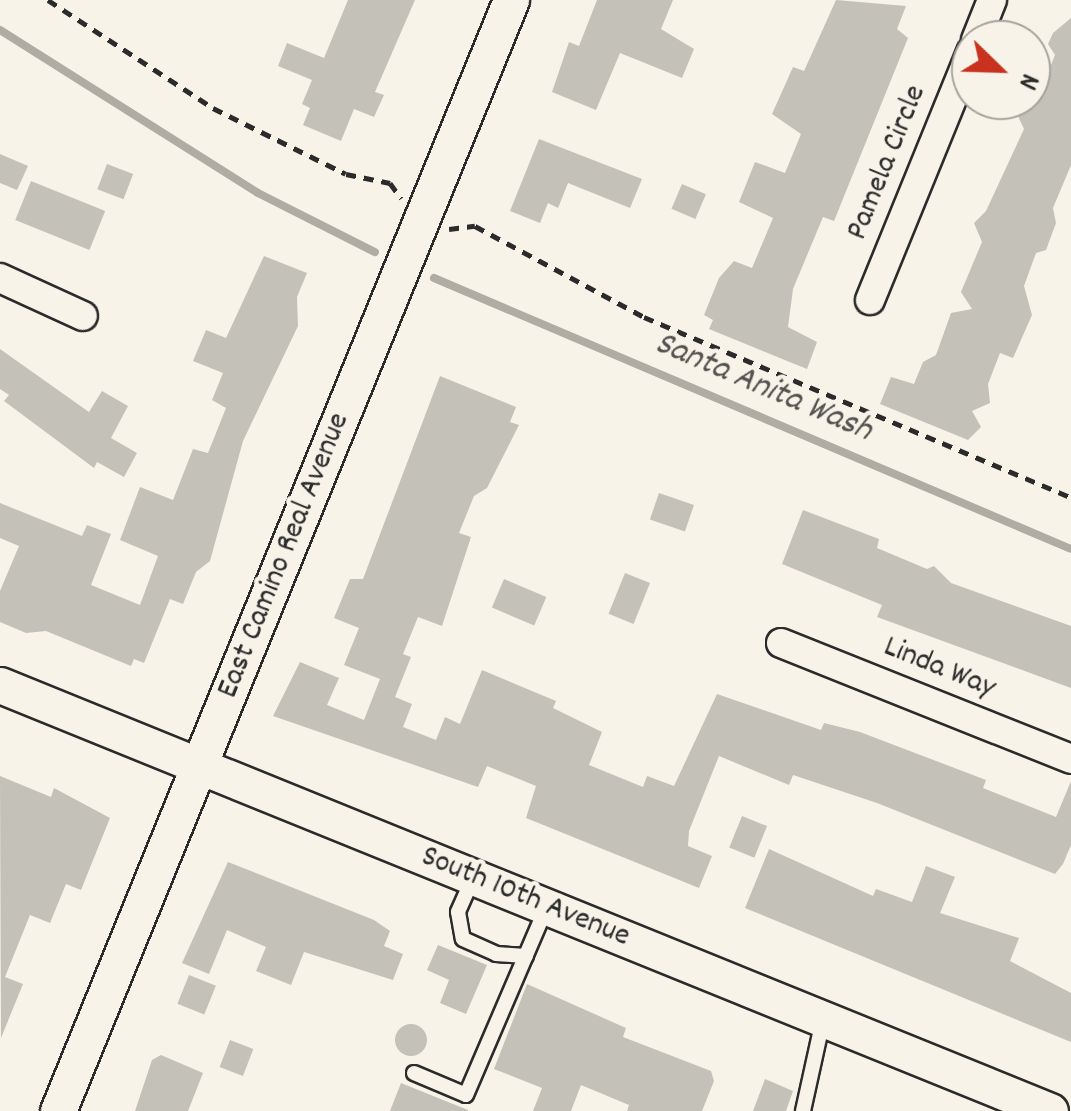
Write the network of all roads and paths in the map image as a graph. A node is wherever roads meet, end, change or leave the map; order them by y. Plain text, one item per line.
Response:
1 (48, 0) edge
2 (511, 0) edge
3 (951, 101) edge
4 (406, 204) dead end
5 (442, 229) dead end
6 (0, 278) edge
7 (870, 300) dead end
8 (84, 316) dead end
9 (1071, 497) edge
10 (781, 643) dead end
11 (0, 685) edge
12 (1071, 760) edge
13 (199, 765) junction
14 (474, 877) junction
15 (546, 907) junction
16 (526, 956) junction
17 (823, 1019) junction
18 (414, 1073) dead end
19 (58, 1111) edge
20 (803, 1111) edge
21 (1050, 1111) edge

1 - 4 path
2 - 13 street, East Camino Real Avenue
3 - 7 street, Pamela Circle
5 - 9 path
6 - 8 street
10 - 12 street, Linda Way
11 - 13 street, South 10th Avenue
13 - 14 street, South 10th Avenue
13 - 19 street, East Camino Real Avenue
14 - 15 street, South 10th Avenue
14 - 16 lane
15 - 16 lane
15 - 17 street, South 10th Avenue
16 - 18 lane
17 - 20 lane
17 - 21 street, South 10th Avenue

